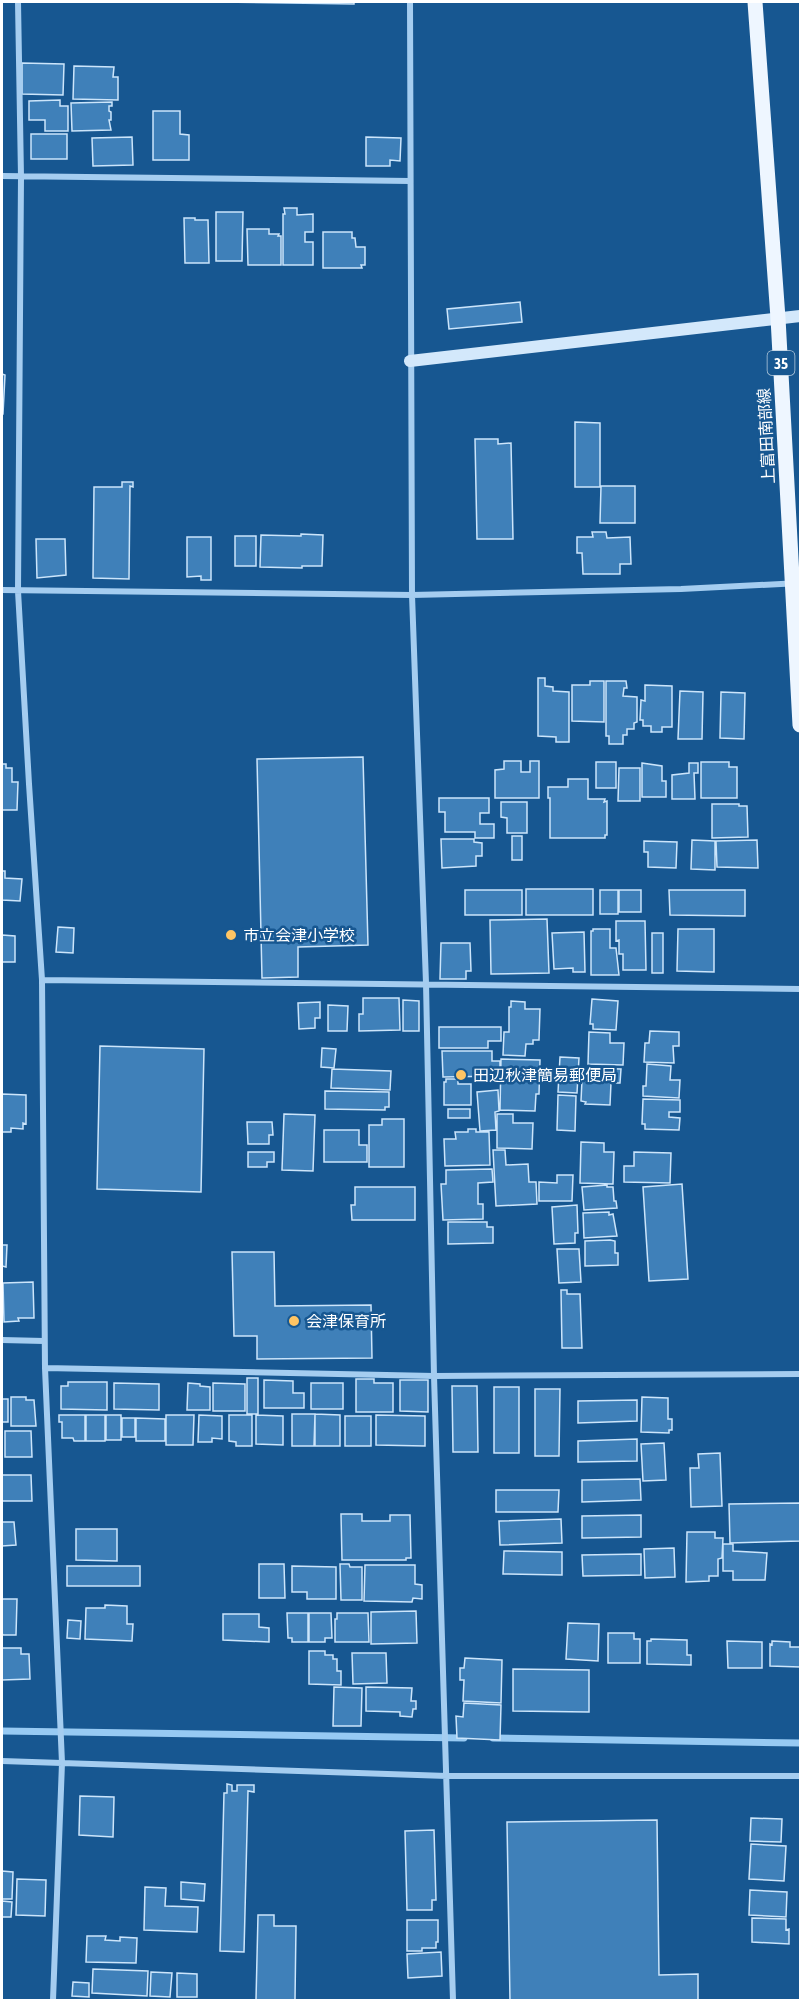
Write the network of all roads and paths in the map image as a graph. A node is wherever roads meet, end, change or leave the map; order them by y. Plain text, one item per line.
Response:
1 (18, 2) edge
2 (410, 2) edge
3 (755, 2) edge
4 (2, 176) edge
5 (21, 177) junction
6 (410, 182) junction
7 (801, 316) edge
8 (778, 318) junction
9 (410, 361) junction
10 (796, 583) edge
11 (2, 590) edge
12 (18, 591) junction
13 (412, 595) junction
14 (801, 725) edge
15 (42, 980) junction
16 (426, 983) junction
17 (801, 989) edge
18 (2, 1340) edge
19 (45, 1341) junction
20 (45, 1368) junction
21 (801, 1374) edge
22 (434, 1376) junction
23 (2, 1761) edge
24 (62, 1763) junction
25 (447, 1776) junction
26 (801, 1776) edge
27 (53, 2001) edge
28 (453, 2001) edge

1 - 5 street
2 - 6 street
3 - 8 main road, 上富田南部線 / 35
4 - 5 street
5 - 6 street
5 - 12 street
6 - 9 street
7 - 8 street
8 - 9 street
8 - 10 main road, 上富田南部線 / 35
9 - 13 street
10 - 13 street
10 - 14 main road, 上富田南部線 / 35
11 - 12 street
12 - 13 street
12 - 15 street
13 - 16 street
15 - 16 street
15 - 19 street
16 - 17 street
16 - 22 street
18 - 19 street
19 - 20 street
20 - 22 street
20 - 24 street
21 - 22 street
22 - 25 street
23 - 24 street
24 - 25 street
24 - 27 street
25 - 26 street
25 - 28 street

